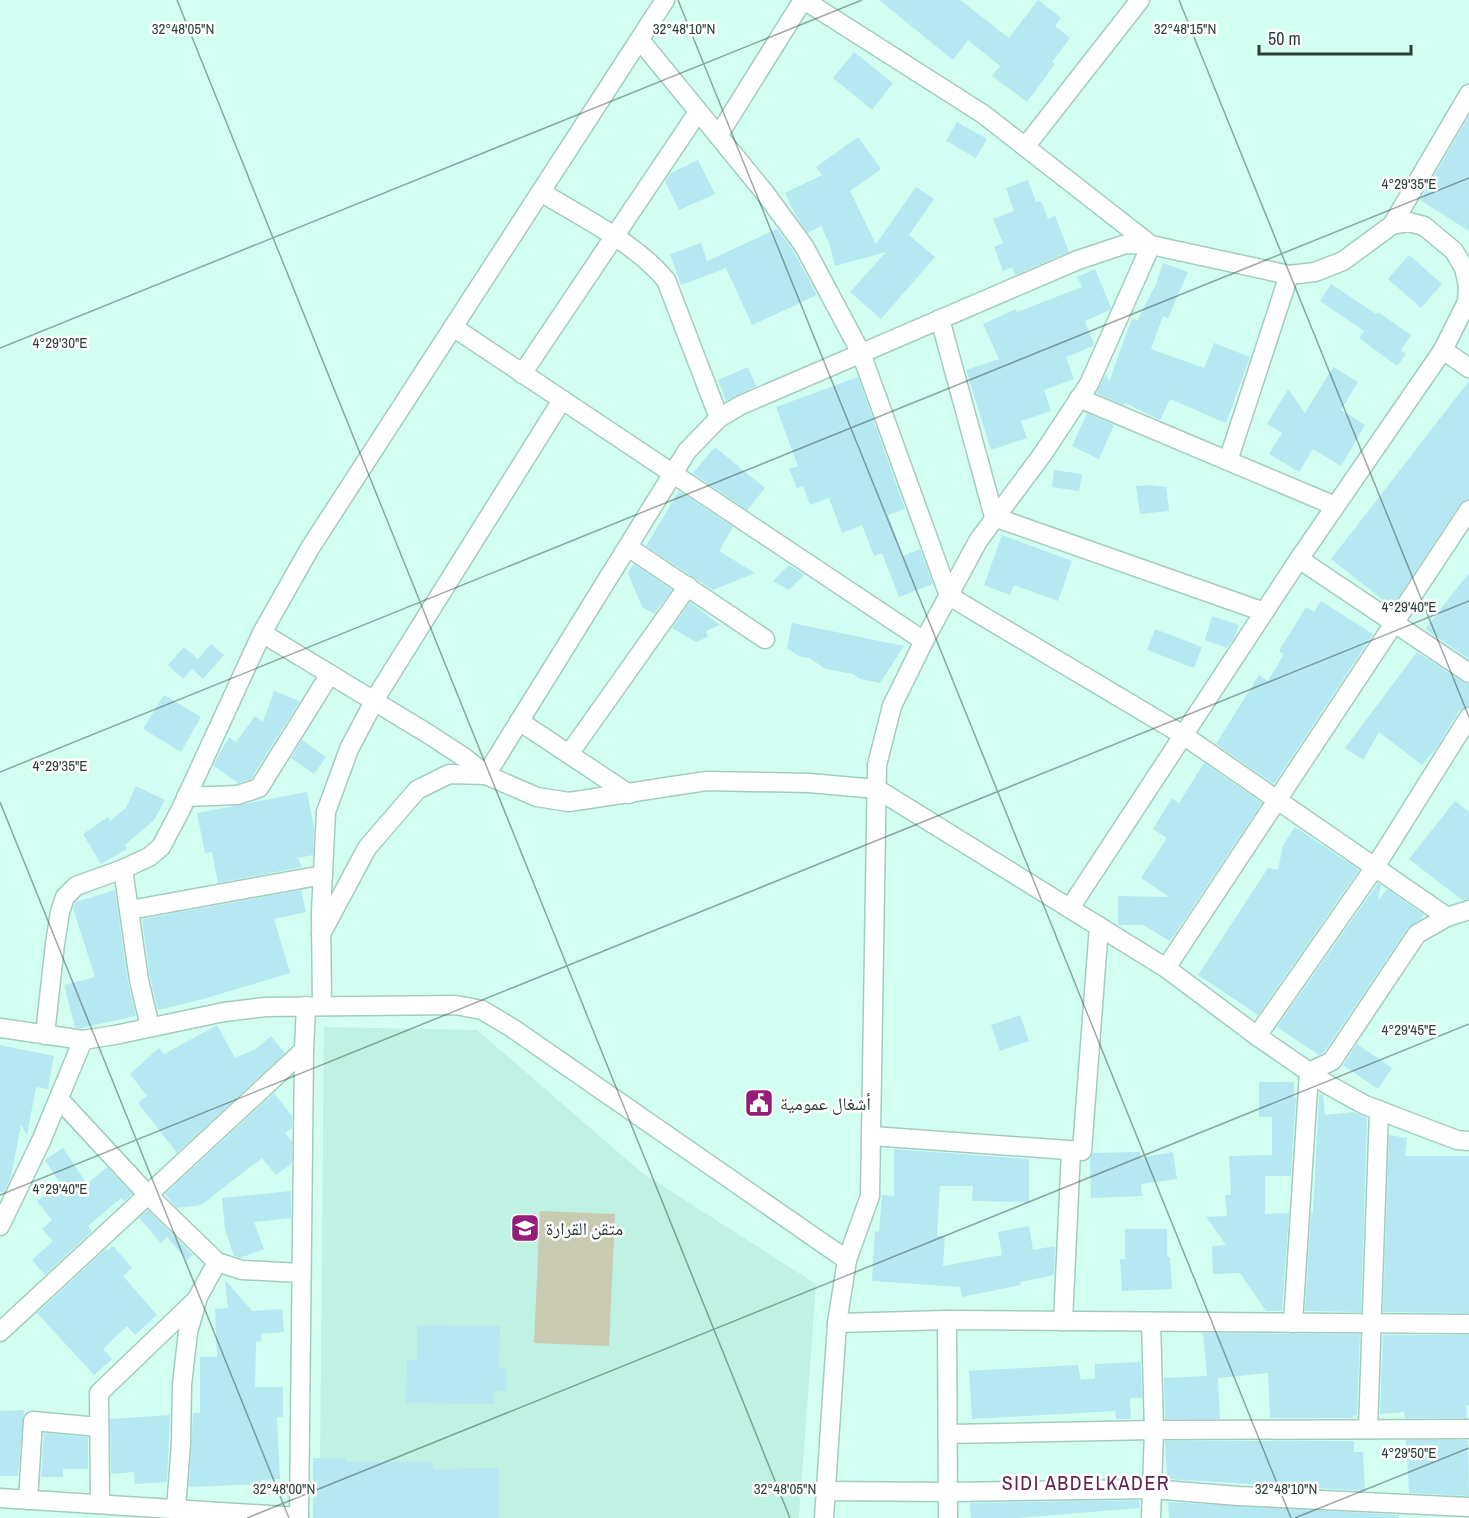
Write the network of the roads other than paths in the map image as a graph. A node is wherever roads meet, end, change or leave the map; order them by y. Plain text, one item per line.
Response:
1 (665, 0) edge
2 (803, 0) edge
3 (1140, 0) edge
4 (640, 40) junction
5 (1469, 94) edge
6 (698, 112) junction
7 (718, 136) junction
8 (1025, 147) junction
9 (541, 192) junction
10 (1392, 225) junction
11 (614, 237) junction
12 (1151, 245) junction
13 (1289, 275) junction
14 (1469, 286) edge
15 (940, 319) junction
16 (453, 327) junction
17 (1443, 350) junction
18 (861, 353) junction
19 (1469, 368) edge
20 (522, 374) junction
21 (1079, 398) junction
22 (562, 400) junction
23 (719, 418) junction
24 (1228, 460) junction
25 (674, 473) junction
26 (1335, 506) junction
27 (1469, 510) edge
28 (994, 517) junction
29 (628, 547) junction
30 (1299, 559) junction
31 (688, 586) junction
32 (949, 596) junction
33 (1264, 612) junction
34 (1395, 623) junction
35 (262, 633) junction
36 (765, 639) dead end
37 (924, 641) junction
38 (1469, 673) edge
39 (330, 674) junction
40 (374, 701) junction
41 (1469, 717) edge
42 (519, 721) junction
43 (1183, 735) junction
44 (569, 754) junction
45 (486, 775) junction
46 (877, 789) junction
47 (629, 794) junction
48 (186, 797) junction
49 (1278, 800) junction
50 (1375, 867) junction
51 (123, 869) junction
52 (323, 875) junction
53 (1070, 908) junction
54 (130, 910) junction
55 (1469, 910) edge
56 (1447, 917) junction
57 (1100, 926) junction
58 (321, 934) junction
59 (1166, 968) junction
60 (314, 1005) junction
61 (150, 1027) junction
62 (0, 1028) edge
63 (45, 1035) junction
64 (1257, 1036) junction
65 (84, 1040) junction
66 (304, 1050) junction
67 (1309, 1072) junction
68 (59, 1099) junction
69 (1379, 1110) junction
70 (872, 1137) junction
71 (1469, 1141) edge
72 (1071, 1151) junction
73 (148, 1195) junction
74 (0, 1226) edge
75 (847, 1260) junction
76 (217, 1262) junction
77 (301, 1273) junction
78 (198, 1297) junction
79 (947, 1320) junction
80 (1063, 1321) junction
81 (1151, 1322) junction
82 (837, 1323) junction
83 (1293, 1323) junction
84 (1372, 1323) junction
85 (1469, 1324) edge
86 (0, 1332) edge
87 (99, 1427) junction
88 (1368, 1429) junction
89 (1469, 1429) edge
90 (1154, 1430) junction
91 (948, 1434) junction
92 (1151, 1489) junction
93 (827, 1491) junction
94 (948, 1492) junction
95 (0, 1498) edge
96 (28, 1500) junction
97 (100, 1504) junction
98 (1469, 1507) edge
99 (176, 1509) junction
100 (299, 1517) edge
101 (824, 1518) edge
102 (948, 1518) edge
103 (1151, 1518) edge

1 - 4 street
2 - 7 street
2 - 8 street
3 - 8 street
4 - 6 street
4 - 9 street
5 - 10 street
6 - 7 street
6 - 11 street
7 - 18 street
8 - 12 street
9 - 11 street
9 - 16 street
10 - 13 street
10 - 14 street
11 - 20 street
11 - 23 street
12 - 13 street
12 - 15 street
12 - 21 street
13 - 24 street
14 - 17 street
15 - 18 street
15 - 28 street
16 - 20 street
16 - 35 street
17 - 19 street
17 - 26 street
18 - 23 street
18 - 32 street
20 - 22 street
21 - 24 street
21 - 28 street
22 - 25 street
22 - 40 street
23 - 25 street
24 - 26 street
25 - 29 street
25 - 37 street
26 - 30 street
27 - 34 street
28 - 32 street
28 - 33 street
29 - 31 street
29 - 42 street
30 - 33 street
30 - 34 street
31 - 36 street
31 - 44 street
32 - 37 street
32 - 43 street
33 - 43 street
34 - 38 street
34 - 49 street
35 - 39 street
35 - 48 street
37 - 46 street
39 - 40 street
39 - 48 street
40 - 45 street
40 - 52 street
41 - 50 street
42 - 44 street
42 - 45 street
43 - 49 street
43 - 53 street
44 - 47 street
45 - 47 street
45 - 58 street
46 - 47 street
46 - 53 street
46 - 70 street
48 - 51 street
49 - 50 street
49 - 59 street
50 - 56 street
50 - 64 street
51 - 54 street
51 - 63 street
52 - 54 street
52 - 58 street
53 - 57 street
54 - 61 street
55 - 56 street
56 - 67 street
57 - 59 street
57 - 72 street
58 - 60 street
59 - 64 street
60 - 61 street
60 - 66 street
60 - 75 street
61 - 65 street
62 - 63 street
63 - 65 street
64 - 67 street
65 - 68 street
66 - 73 street
66 - 77 street
67 - 69 street
67 - 83 street
68 - 73 street
68 - 74 street
69 - 71 street
69 - 84 street
70 - 72 street
70 - 75 street
72 - 80 street
73 - 76 street
73 - 86 street
75 - 82 street
76 - 77 street
76 - 78 street
77 - 100 street
78 - 87 street
78 - 99 street
79 - 80 street
79 - 82 street
79 - 91 street
80 - 81 street
81 - 83 street
81 - 90 street
82 - 93 street
83 - 84 street
84 - 85 street
84 - 88 street
87 - 96 street
87 - 97 street
88 - 89 street
88 - 90 street
90 - 91 street
90 - 92 street
91 - 94 street
92 - 94 street
92 - 98 street
92 - 103 street
93 - 94 street
93 - 101 street
94 - 102 street
95 - 96 street
96 - 97 street
97 - 99 street
99 - 100 street

